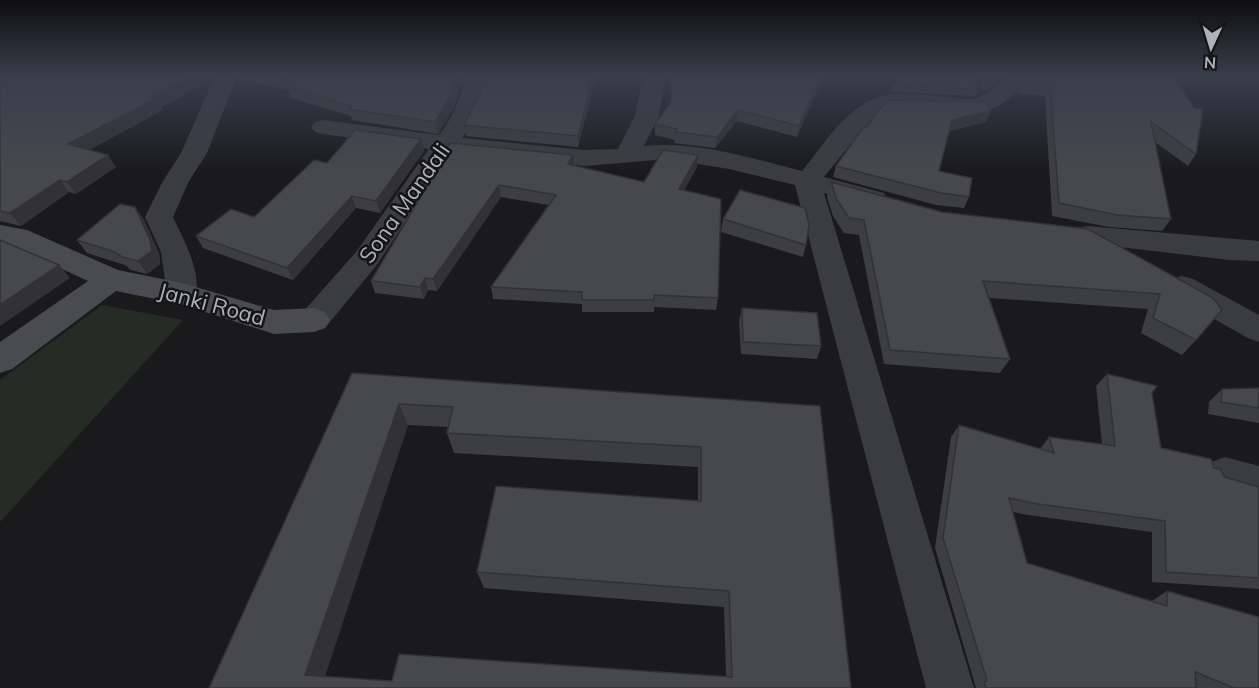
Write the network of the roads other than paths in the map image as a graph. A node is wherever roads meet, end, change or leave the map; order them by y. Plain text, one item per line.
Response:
1 (213, 108) edge
2 (468, 108) edge
3 (648, 108) edge
4 (869, 108) edge
5 (323, 127) dead end
6 (445, 144) junction
7 (627, 155) junction
8 (807, 181) junction
9 (893, 204) edge
10 (1058, 230) edge
11 (0, 234) edge
12 (1088, 235) junction
13 (1259, 251) edge
14 (111, 279) junction
15 (182, 294) junction
16 (314, 320) joint
17 (1259, 330) edge
18 (0, 360) edge
19 (950, 688) edge

1 - 15 street
2 - 6 street, Sona Mandali
3 - 7 street
4 - 8 street
5 - 6 street
6 - 7 street
6 - 16 street, Sona Mandali
7 - 8 street
8 - 9 street
8 - 19 street
10 - 12 street
11 - 14 street, Janki Road
12 - 13 street
12 - 17 street
14 - 15 street, Janki Road
14 - 18 street
15 - 16 street, Janki Road

